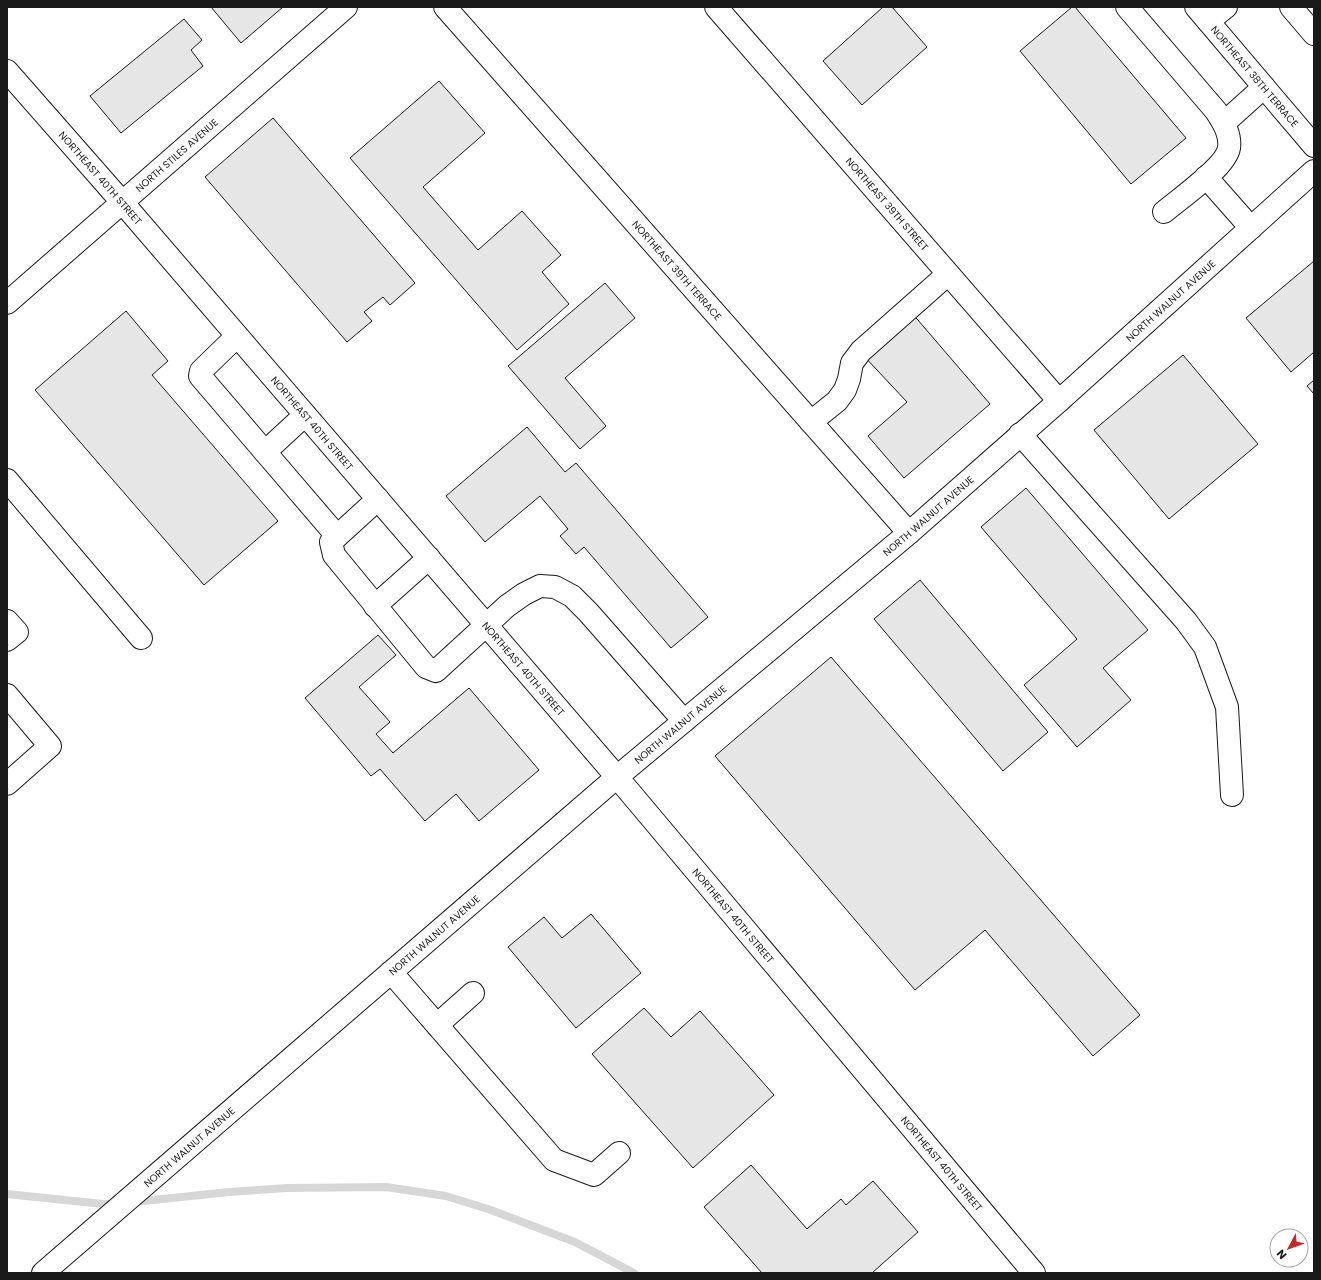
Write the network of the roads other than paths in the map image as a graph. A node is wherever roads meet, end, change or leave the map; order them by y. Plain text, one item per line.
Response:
1 (346, 7) edge
2 (445, 7) edge
3 (716, 7) edge
4 (1127, 7) edge
5 (1226, 7) edge
6 (1291, 7) edge
7 (1202, 14) edge
8 (1314, 34) edge
9 (7, 71) edge
10 (1264, 87) junction
11 (1224, 123) junction
12 (1314, 146) edge
13 (1314, 171) edge
14 (1206, 178) junction
15 (122, 202) junction
16 (1164, 212) dead end
17 (1251, 228) junction
18 (948, 274) junction
19 (7, 303) edge
20 (238, 336) junction
21 (1058, 401) junction
22 (306, 415) junction
23 (811, 422) junction
24 (1020, 434) junction
25 (265, 452) junction
26 (7, 480) edge
27 (378, 499) junction
28 (909, 533) junction
29 (337, 536) junction
30 (429, 558) junction
31 (375, 606) junction
32 (7, 620) edge
33 (486, 625) junction
34 (140, 638) dead end
35 (7, 640) edge
36 (7, 695) edge
37 (684, 721) junction
38 (617, 777) junction
39 (7, 784) edge
40 (1232, 795) dead end
41 (391, 972) junction
42 (473, 993) dead end
43 (437, 1025) junction
44 (619, 1153) dead end
45 (43, 1273) edge
46 (1034, 1273) edge

1 - 15 street, NORTH STILES AVENUE
2 - 23 street, NORTHEAST 39TH TERRACE
3 - 18 street, NORTHEAST 39TH STREET
4 - 11 street
5 - 7 street
6 - 8 street
7 - 10 street, NORTHEAST 38TH TERRACE
9 - 15 street, NORTHEAST 40TH STREET
10 - 11 street
10 - 12 street, NORTHEAST 38TH TERRACE
11 - 14 street
13 - 17 street, NORTH WALNUT AVENUE
14 - 16 street
14 - 17 street
15 - 19 street, NORTH STILES AVENUE
15 - 20 street, NORTHEAST 40TH STREET
17 - 21 street, NORTH WALNUT AVENUE
18 - 21 street, NORTHEAST 39TH STREET
18 - 23 street
20 - 22 street, NORTHEAST 40TH STREET
20 - 25 street
21 - 24 street, NORTH WALNUT AVENUE
22 - 25 street
22 - 27 street, NORTHEAST 40TH STREET
23 - 28 street, NORTHEAST 39TH TERRACE
24 - 28 street, NORTH WALNUT AVENUE
24 - 40 street
25 - 29 street
26 - 34 street
27 - 29 street
27 - 30 street, NORTHEAST 40TH STREET
28 - 37 street, NORTH WALNUT AVENUE
29 - 31 street
30 - 31 street
30 - 33 street, NORTHEAST 40TH STREET
31 - 33 street
32 - 35 street
33 - 37 street
33 - 38 street, NORTHEAST 40TH STREET
36 - 39 street
37 - 38 street, NORTH WALNUT AVENUE
38 - 41 street, NORTH WALNUT AVENUE
38 - 46 street, NORTHEAST 40TH STREET
41 - 43 street
41 - 45 street, NORTH WALNUT AVENUE
42 - 43 street
43 - 44 street

